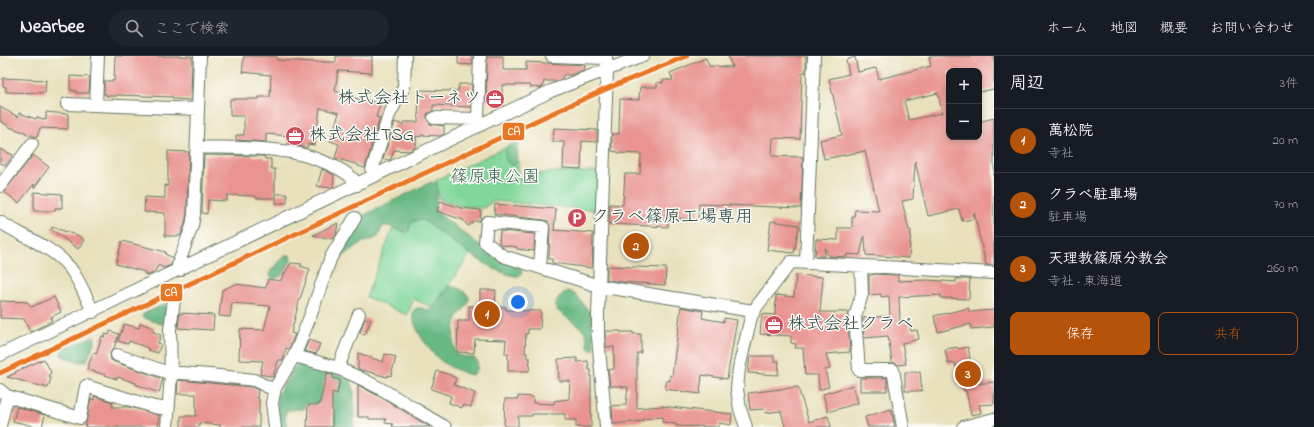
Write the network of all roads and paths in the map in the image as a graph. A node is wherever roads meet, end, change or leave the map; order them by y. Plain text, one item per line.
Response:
1 (98, 56) edge
2 (200, 56) edge
3 (405, 56) edge
4 (480, 56) edge
5 (552, 56) edge
6 (643, 56) edge
7 (814, 56) edge
8 (606, 61) edge
9 (67, 104) dead end
10 (96, 106) junction
11 (198, 109) junction
12 (434, 118) dead end
13 (479, 122) junction
14 (32, 144) dead end
15 (197, 147) junction
16 (375, 176) junction
17 (357, 185) junction
18 (0, 186) edge
19 (355, 218) dead end
20 (0, 222) edge
21 (806, 263) junction
22 (861, 266) junction
23 (540, 267) junction
24 (180, 270) junction
25 (994, 273) edge
26 (599, 286) junction
27 (174, 300) dead end
28 (753, 311) junction
29 (93, 312) junction
30 (359, 314) dead end
31 (0, 355) edge
32 (117, 355) dead end
33 (294, 356) junction
34 (338, 368) junction
35 (171, 372) junction
36 (274, 390) junction
37 (3, 393) edge
38 (168, 409) junction
39 (994, 419) edge
40 (0, 426) edge
41 (166, 427) edge
42 (275, 427) edge
43 (445, 427) edge
44 (606, 427) edge
45 (746, 427) edge
46 (903, 427) edge
47 (963, 427) edge

1 - 10 street
2 - 11 street
3 - 16 street
4 - 13 street
5 - 8 street
6 - 8 street
7 - 21 street
8 - 13 street
8 - 26 street
9 - 10 street
10 - 11 street
11 - 15 street
12 - 13 street
13 - 16 street
14 - 18 street
15 - 17 street
15 - 24 street
16 - 17 street
17 - 24 street
19 - 33 street
20 - 29 street
21 - 22 street
21 - 28 street
22 - 25 street
22 - 46 street
23 - 23 street
23 - 26 street
24 - 29 street
26 - 28 street
26 - 44 street
27 - 35 street
28 - 45 street
29 - 31 street
30 - 34 street
32 - 35 street
33 - 34 street
33 - 36 street
34 - 43 street
35 - 36 street
35 - 38 street
36 - 42 street
37 - 38 street
37 - 40 street
38 - 41 street
39 - 47 street

